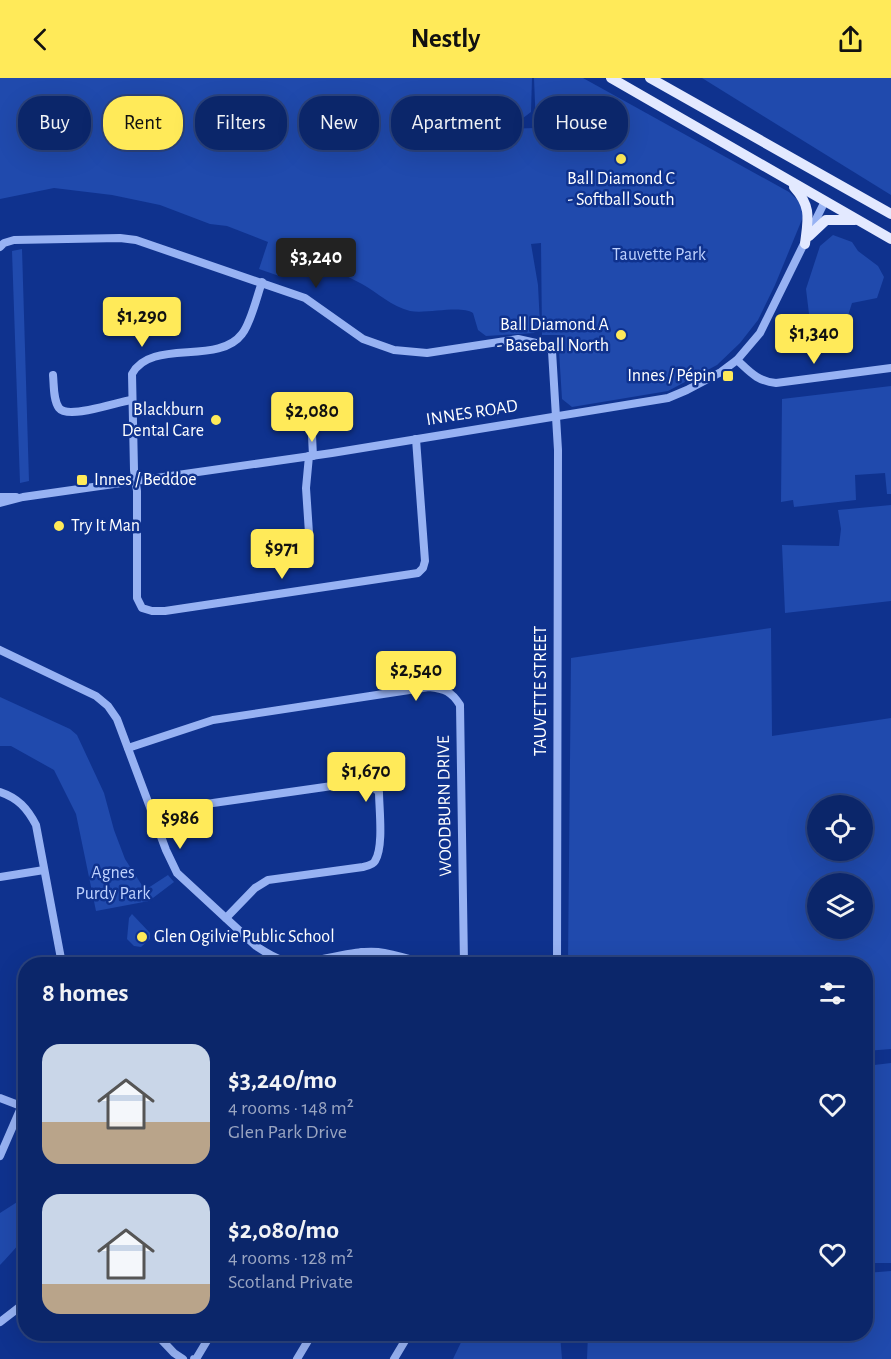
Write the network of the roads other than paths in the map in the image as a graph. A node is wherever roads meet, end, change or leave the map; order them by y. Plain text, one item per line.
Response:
1 (611, 78) edge
2 (650, 78) edge
3 (785, 179) junction
4 (834, 183) junction
5 (825, 201) junction
6 (891, 214) edge
7 (858, 220) junction
8 (891, 238) edge
9 (807, 240) junction
10 (0, 247) edge
11 (262, 282) junction
12 (737, 360) junction
13 (891, 368) edge
14 (53, 375) dead end
15 (131, 400) junction
16 (349, 403) dead end
17 (556, 417) junction
18 (416, 439) junction
19 (311, 456) junction
20 (135, 481) junction
21 (0, 497) edge
22 (23, 497) junction
23 (0, 503) edge
24 (309, 533) dead end
25 (0, 650) edge
26 (128, 748) junction
27 (0, 792) edge
28 (156, 819) junction
29 (44, 870) junction
30 (0, 877) edge
31 (226, 918) junction
32 (362, 952) junction
33 (61, 957) edge
34 (273, 957) edge
35 (329, 957) edge
36 (363, 957) edge
37 (399, 957) edge
38 (464, 957) edge
39 (556, 957) edge
40 (0, 1098) edge
41 (18, 1105) edge
42 (18, 1113) edge
43 (0, 1156) edge
44 (18, 1308) edge
45 (0, 1322) edge
46 (163, 1341) edge
47 (207, 1341) edge
48 (308, 1341) edge
49 (405, 1341) edge
50 (183, 1359) edge
51 (194, 1359) edge
52 (297, 1359) edge
53 (394, 1359) edge

1 - 3 main road
2 - 4 main road
3 - 5 main road
3 - 9 main road
4 - 5 main road, INNES ROAD
4 - 6 main road
5 - 7 main road
5 - 9 street, INNES ROAD
7 - 8 main road
7 - 9 main road
9 - 12 street, INNES ROAD
10 - 11 street, TAUVETTE STREET
11 - 15 street
11 - 17 street, TAUVETTE STREET
12 - 13 street
12 - 17 street, INNES ROAD
14 - 15 street
15 - 20 street
16 - 19 street
17 - 18 street, INNES ROAD
17 - 39 street, TAUVETTE STREET
18 - 19 street, INNES ROAD
18 - 20 street
19 - 20 street, INNES ROAD
19 - 24 street
20 - 22 street, INNES ROAD
21 - 22 street, INNES ROAD
22 - 23 street, INNES ROAD
25 - 26 street
26 - 28 street
26 - 38 street, WOODBURN DRIVE
27 - 29 street
28 - 31 street
28 - 31 street
29 - 30 street
29 - 33 street
31 - 34 street
32 - 35 street
32 - 36 street
32 - 37 street
40 - 41 street
42 - 43 street
44 - 45 street
46 - 50 street
47 - 51 street
48 - 52 street
49 - 53 street

